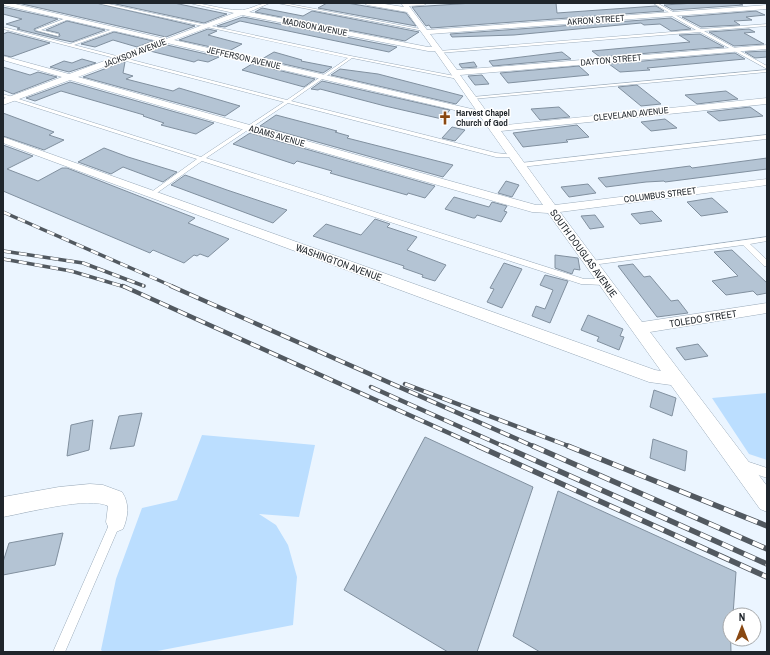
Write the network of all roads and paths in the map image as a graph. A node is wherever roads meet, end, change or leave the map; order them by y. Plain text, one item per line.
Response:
1 (3, 3) edge
2 (99, 3) edge
3 (192, 3) edge
4 (267, 3) edge
5 (278, 3) edge
6 (367, 3) edge
7 (424, 3) edge
8 (655, 3) edge
9 (406, 6) edge
10 (767, 6) edge
11 (241, 13) junction
12 (673, 14) junction
13 (70, 18) junction
14 (767, 25) edge
15 (206, 26) junction
16 (3, 28) edge
17 (115, 29) junction
18 (700, 30) junction
19 (425, 31) junction
20 (57, 35) dead end
21 (166, 40) junction
22 (71, 45) junction
23 (767, 47) edge
24 (438, 50) junction
25 (734, 50) junction
26 (351, 57) junction
27 (3, 58) edge
28 (120, 58) junction
29 (767, 70) edge
30 (457, 75) junction
31 (70, 77) junction
32 (324, 77) junction
33 (3, 94) edge
34 (13, 98) junction
35 (473, 98) junction
36 (287, 101) junction
37 (767, 101) edge
38 (3, 102) edge
39 (484, 114) junction
40 (248, 128) junction
41 (494, 128) junction
42 (767, 137) edge
43 (3, 140) edge
44 (202, 158) junction
45 (518, 160) junction
46 (767, 182) edge
47 (152, 194) junction
48 (552, 209) junction
49 (767, 239) edge
50 (744, 242) junction
51 (592, 263) junction
52 (767, 264) edge
53 (604, 282) junction
54 (767, 308) edge
55 (639, 328) junction
56 (676, 379) junction
57 (738, 463) junction
58 (767, 474) edge
59 (767, 502) edge
60 (3, 507) edge
61 (116, 522) joint
62 (59, 652) edge

1 - 13 street, JEFFERSON AVENUE
2 - 15 lane
3 - 11 street, MADISON AVENUE
4 - 11 street, JACKSON AVENUE
5 - 19 lane
6 - 9 street
7 - 9 street
8 - 12 lane
9 - 19 street, SOUTH DOUGLAS AVENUE
10 - 12 street, AKRON STREET
11 - 15 street, JACKSON AVENUE
11 - 24 street, MADISON AVENUE
12 - 18 lane
12 - 19 street, AKRON STREET
13 - 17 street, JEFFERSON AVENUE
13 - 20 lane
14 - 18 lane
15 - 21 street, JACKSON AVENUE
15 - 26 lane
16 - 22 lane
17 - 21 street, JEFFERSON AVENUE
17 - 22 lane
18 - 24 lane
18 - 25 lane
19 - 24 street, SOUTH DOUGLAS AVENUE
21 - 28 street, JACKSON AVENUE
21 - 32 street, JEFFERSON AVENUE
22 - 28 lane
23 - 25 street, DAYTON STREET
24 - 30 street, SOUTH DOUGLAS AVENUE
25 - 29 lane
25 - 30 street, DAYTON STREET
26 - 30 lane
26 - 32 lane
27 - 31 street, ADAMS AVENUE
28 - 31 street, JACKSON AVENUE
28 - 36 lane
29 - 35 lane
30 - 35 street, SOUTH DOUGLAS AVENUE
31 - 34 street, JACKSON AVENUE
31 - 40 street, ADAMS AVENUE
32 - 36 lane
32 - 39 street, JEFFERSON AVENUE
33 - 34 lane
34 - 38 street, JACKSON AVENUE
34 - 44 lane
35 - 39 street, SOUTH DOUGLAS AVENUE
36 - 40 lane
36 - 45 lane
37 - 41 street, CLEVELAND AVENUE
39 - 41 street, SOUTH DOUGLAS AVENUE
40 - 44 lane
40 - 48 street, ADAMS AVENUE
41 - 45 street, SOUTH DOUGLAS AVENUE
42 - 45 lane
43 - 47 street, WASHINGTON AVENUE
44 - 47 lane
44 - 53 lane
45 - 48 street, SOUTH DOUGLAS AVENUE
46 - 48 street, COLUMBUS STREET
47 - 56 street, WASHINGTON AVENUE
48 - 51 street, SOUTH DOUGLAS AVENUE
49 - 50 lane
50 - 51 lane
50 - 52 lane
51 - 53 street, SOUTH DOUGLAS AVENUE
53 - 55 street, SOUTH DOUGLAS AVENUE
54 - 55 street, TOLEDO STREET
55 - 56 street, SOUTH DOUGLAS AVENUE
56 - 57 street, SOUTH DOUGLAS AVENUE
57 - 58 lane
57 - 59 street, SOUTH DOUGLAS AVENUE
60 - 61 street
61 - 62 lane

